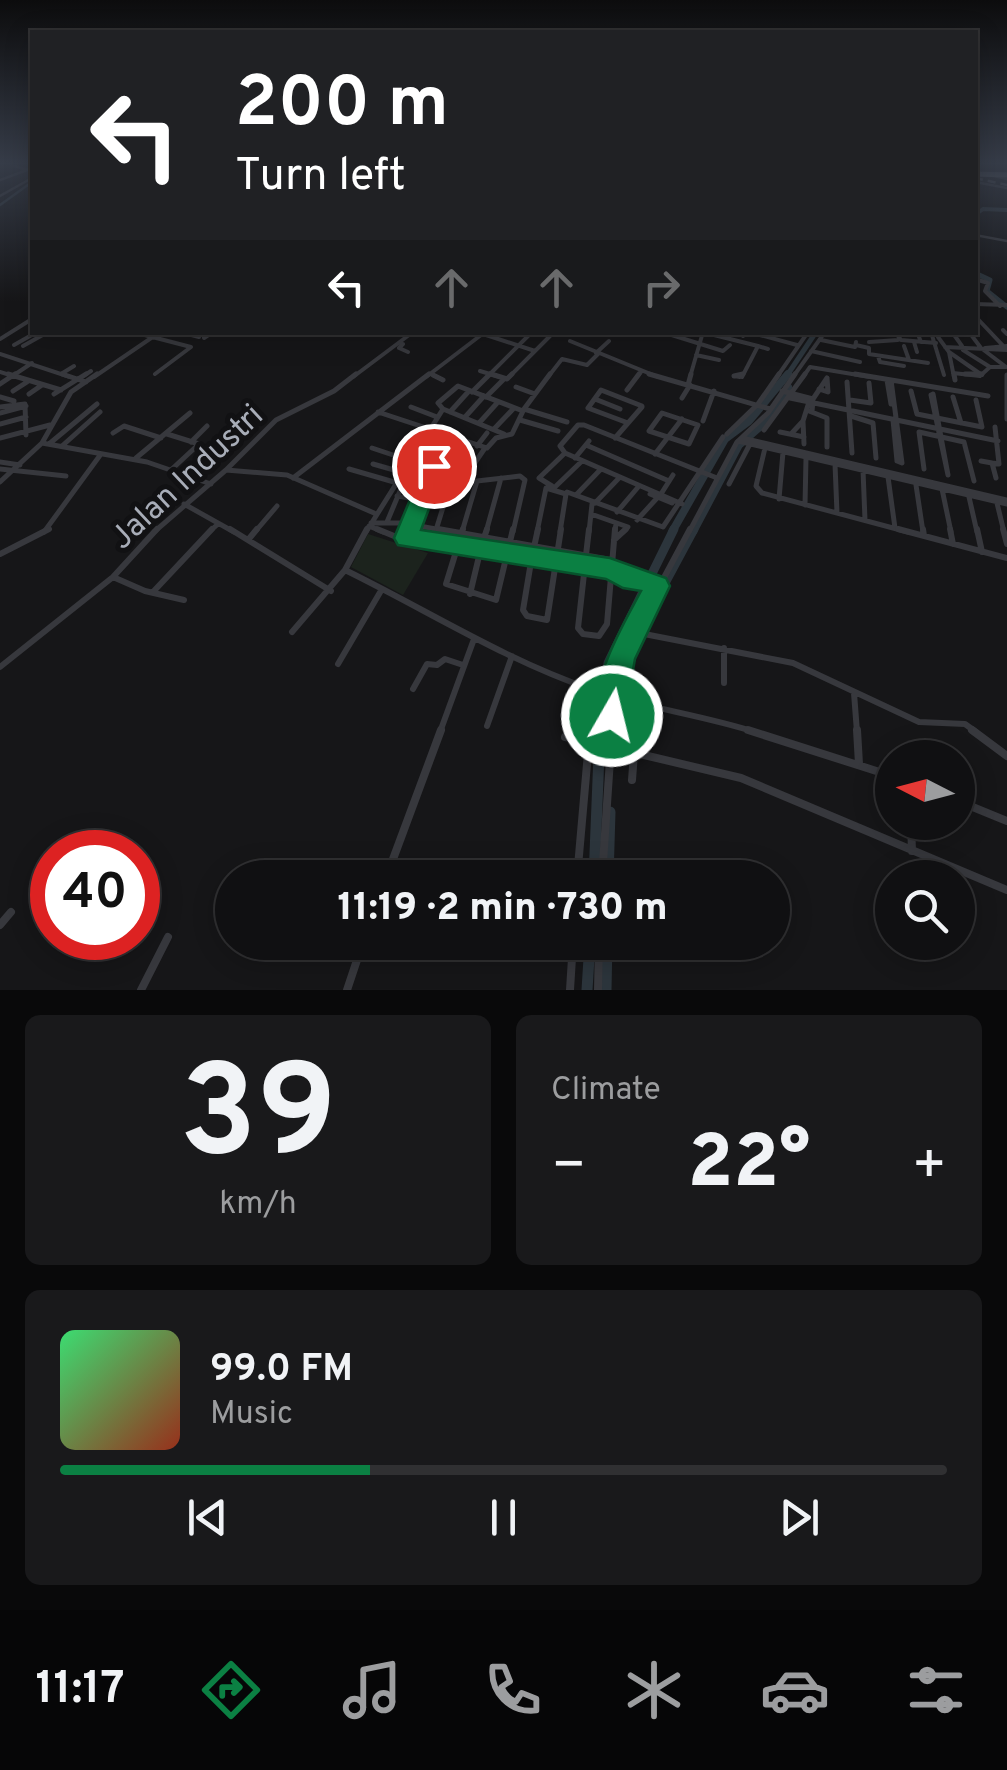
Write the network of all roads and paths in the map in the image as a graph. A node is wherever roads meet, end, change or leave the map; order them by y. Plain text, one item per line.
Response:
1 (978, 236) edge
2 (1007, 241) edge
3 (978, 283) edge
4 (978, 285) edge
5 (986, 289) junction
6 (978, 304) edge
7 (1004, 305) edge
8 (30, 320) edge
9 (978, 322) edge
10 (32, 335) edge
11 (43, 335) edge
12 (146, 335) edge
13 (156, 335) edge
14 (410, 335) edge
15 (482, 335) edge
16 (490, 335) edge
17 (529, 335) edge
18 (671, 335) edge
19 (702, 335) edge
20 (711, 335) edge
21 (750, 335) edge
22 (806, 335) edge
23 (869, 335) edge
24 (897, 335) edge
25 (917, 335) edge
26 (933, 335) edge
27 (954, 335) edge
28 (971, 335) edge
29 (550, 336) dead end
30 (793, 336) dead end
31 (823, 336) edge
32 (154, 337) junction
33 (0, 338) edge
34 (803, 339) junction
35 (899, 339) junction
36 (609, 340) dead end
37 (937, 340) junction
38 (570, 341) dead end
39 (892, 342) junction
40 (918, 342) junction
41 (401, 343) junction
42 (14, 345) dead end
43 (519, 345) junction
44 (699, 345) junction
45 (730, 345) dead end
46 (869, 345) junction
47 (23, 346) dead end
48 (758, 346) junction
49 (904, 346) dead end
50 (785, 348) dead end
51 (795, 348) junction
52 (962, 348) junction
53 (768, 349) dead end
54 (981, 349) junction
55 (1004, 349) edge
56 (410, 350) dead end
57 (947, 350) junction
58 (536, 351) junction
59 (812, 351) junction
60 (918, 352) dead end
61 (597, 353) junction
62 (0, 354) edge
63 (696, 355) junction
64 (878, 356) junction
65 (894, 358) junction
66 (719, 360) dead end
67 (860, 362) dead end
68 (32, 363) junction
69 (906, 363) junction
70 (74, 366) dead end
71 (990, 367) junction
72 (92, 371) dead end
73 (480, 371) dead end
74 (0, 372) edge
75 (641, 372) junction
76 (649, 373) junction
77 (924, 373) dead end
78 (61, 374) junction
79 (155, 374) dead end
80 (489, 374) junction
81 (433, 375) junction
82 (982, 375) junction
83 (13, 376) junction
84 (734, 376) dead end
85 (944, 376) dead end
86 (1007, 376) edge
87 (78, 380) junction
88 (443, 380) dead end
89 (503, 380) junction
90 (644, 380) dead end
91 (672, 380) junction
92 (889, 380) junction
93 (28, 381) junction
94 (86, 382) junction
95 (869, 383) dead end
96 (0, 384) edge
97 (42, 385) junction
98 (689, 385) junction
99 (516, 387) dead end
100 (668, 388) dead end
101 (819, 389) junction
102 (62, 390) junction
103 (627, 390) dead end
104 (12, 391) dead end
105 (471, 391) junction
106 (911, 391) dead end
107 (714, 392) junction
108 (29, 394) dead end
109 (54, 394) dead end
110 (536, 394) junction
111 (786, 394) junction
112 (485, 396) junction
113 (988, 396) dead end
114 (0, 397) edge
115 (954, 397) dead end
116 (594, 398) junction
117 (682, 398) dead end
118 (1006, 398) edge
119 (626, 400) junction
120 (976, 400) dead end
121 (812, 401) junction
122 (16, 402) junction
123 (498, 402) junction
124 (934, 402) dead end
125 (97, 404) dead end
126 (26, 406) junction
127 (765, 406) junction
128 (412, 408) dead end
129 (514, 408) junction
130 (849, 408) junction
131 (620, 409) junction
132 (0, 410) edge
133 (523, 410) junction
134 (446, 411) junction
135 (100, 412) dead end
136 (190, 412) dead end
137 (378, 412) junction
138 (810, 412) junction
139 (437, 416) junction
140 (26, 417) junction
141 (465, 417) junction
142 (612, 418) junction
143 (894, 418) junction
144 (682, 419) junction
145 (1007, 419) edge
146 (520, 420) junction
147 (702, 420) dead end
148 (804, 421) junction
149 (566, 422) dead end
150 (480, 423) junction
151 (628, 423) junction
152 (961, 423) junction
153 (0, 424) edge
154 (207, 426) dead end
155 (49, 427) junction
156 (939, 427) junction
157 (995, 427) dead end
158 (429, 429) junction
159 (764, 430) dead end
160 (491, 431) junction
161 (558, 431) dead end
162 (113, 432) dead end
163 (780, 432) dead end
164 (26, 433) junction
165 (505, 434) dead end
166 (791, 434) junction
167 (164, 436) junction
168 (851, 437) dead end
169 (614, 438) junction
170 (0, 439) edge
171 (666, 440) junction
172 (998, 440) junction
173 (745, 441) junction
174 (191, 442) junction
175 (464, 442) junction
176 (897, 442) dead end
177 (46, 443) junction
178 (62, 446) junction
179 (477, 446) junction
180 (827, 446) dead end
181 (372, 448) dead end
182 (485, 448) junction
183 (764, 448) junction
184 (780, 450) junction
185 (564, 453) junction
186 (101, 454) junction
187 (655, 454) junction
188 (806, 458) junction
189 (876, 458) dead end
190 (945, 458) dead end
191 (134, 459) junction
192 (579, 459) junction
193 (410, 460) junction
194 (981, 461) dead end
195 (624, 462) junction
196 (447, 463) dead end
197 (373, 464) dead end
198 (835, 464) junction
199 (992, 464) junction
200 (849, 465) junction
201 (0, 466) edge
202 (16, 468) junction
203 (601, 469) junction
204 (924, 469) dead end
205 (226, 470) junction
206 (350, 470) dead end
207 (863, 470) junction
208 (170, 471) junction
209 (401, 472) junction
210 (468, 473) dead end
211 (700, 473) junction
212 (66, 476) dead end
213 (616, 476) junction
214 (888, 477) junction
215 (293, 478) junction
216 (501, 478) junction
217 (902, 478) junction
218 (996, 478) dead end
219 (714, 479) junction
220 (974, 481) dead end
221 (0, 482) edge
222 (394, 482) junction
223 (916, 483) junction
224 (211, 484) junction
225 (729, 484) dead end
226 (639, 487) junction
227 (556, 488) junction
228 (942, 489) junction
229 (969, 495) junction
230 (397, 496) junction
231 (576, 496) junction
232 (659, 496) junction
233 (992, 498) junction
234 (779, 499) junction
235 (422, 500) junction
236 (1007, 502) edge
237 (184, 504) junction
238 (594, 504) junction
239 (681, 505) junction
240 (278, 506) dead end
241 (805, 506) junction
242 (617, 512) junction
243 (837, 513) junction
244 (374, 514) junction
245 (591, 514) junction
246 (637, 520) junction
247 (864, 520) junction
248 (616, 523) junction
249 (218, 524) junction
250 (370, 524) junction
251 (383, 525) junction
252 (412, 526) junction
253 (895, 528) junction
254 (436, 530) junction
255 (460, 534) junction
256 (924, 536) junction
257 (406, 538) junction
258 (484, 538) junction
259 (248, 540) junction
260 (614, 540) junction
261 (508, 542) junction
262 (456, 544) junction
263 (953, 544) junction
264 (1007, 544) edge
265 (534, 546) junction
266 (481, 548) junction
267 (560, 550) junction
268 (506, 552) junction
269 (982, 552) junction
270 (0, 554) edge
271 (586, 555) junction
272 (532, 556) junction
273 (1007, 558) edge
274 (558, 560) junction
275 (611, 564) junction
276 (585, 565) junction
277 (345, 570) junction
278 (113, 577) junction
279 (655, 585) junction
280 (382, 589) junction
281 (331, 591) junction
282 (153, 592) junction
283 (470, 594) junction
284 (184, 600) dead end
285 (292, 632) dead end
286 (634, 632) junction
287 (474, 639) junction
288 (724, 648) junction
289 (512, 656) junction
290 (338, 664) dead end
291 (463, 665) junction
292 (0, 668) edge
293 (724, 682) dead end
294 (413, 689) dead end
295 (596, 690) junction
296 (854, 693) junction
297 (617, 695) junction
298 (487, 726) dead end
299 (565, 737) dead end
300 (586, 741) junction
301 (614, 747) junction
302 (634, 753) junction
303 (1007, 756) edge
304 (859, 764) junction
305 (875, 770) edge
306 (632, 780) dead end
307 (975, 808) edge
308 (1007, 821) edge
309 (912, 840) edge
310 (912, 851) junction
311 (393, 860) edge
312 (578, 860) edge
313 (604, 860) edge
314 (1007, 890) edge
315 (12, 912) dead end
316 (0, 925) edge
317 (168, 937) dead end
318 (357, 960) edge
319 (572, 960) edge
320 (599, 960) edge
321 (140, 990) edge
322 (346, 990) edge
323 (570, 990) edge
324 (598, 990) edge

1 - 2 street
3 - 5 street
4 - 5 street
5 - 7 street
6 - 7 street
8 - 33 street
9 - 55 street
10 - 42 street
11 - 47 street
12 - 32 street
13 - 32 street
14 - 41 street, Jalan Industri
15 - 81 street
16 - 43 street
17 - 43 street
18 - 44 street
19 - 44 street
20 - 48 street
21 - 51 street
22 - 34 street
23 - 46 street
24 - 35 street
25 - 40 street
26 - 37 street
27 - 52 street
28 - 54 street
29 - 58 street
30 - 34 street
31 - 46 street
31 - 59 street
32 - 79 street
32 - 94 street
34 - 51 street
35 - 39 street
35 - 40 street
36 - 61 street
37 - 40 street
37 - 57 street
37 - 85 street
38 - 61 street
39 - 46 street
39 - 65 street
40 - 60 street
41 - 56 street
41 - 205 street, Jalan Industri
43 - 58 street
43 - 80 street
44 - 45 street
44 - 63 street
46 - 64 street
48 - 53 street
48 - 84 street
49 - 69 street
50 - 51 street
51 - 127 street
52 - 54 street
52 - 57 street
52 - 71 street
54 - 55 street
54 - 71 street
57 - 82 street
57 - 82 street
58 - 89 street
59 - 67 street
59 - 111 street
61 - 75 street
61 - 110 street
62 - 68 street
63 - 66 street
63 - 98 street
64 - 65 street
64 - 69 street
65 - 69 street
68 - 78 street
68 - 83 street
69 - 77 street
70 - 78 street
71 - 82 street
72 - 87 street
73 - 80 street
74 - 83 street
75 - 76 street
75 - 103 street
76 - 90 street
76 - 91 street
78 - 87 street
80 - 89 street
80 - 105 street
81 - 88 street
81 - 137 street
83 - 93 street
83 - 96 street
86 - 118 street
87 - 94 street
87 - 102 street
89 - 112 street
91 - 98 street
91 - 100 street
92 - 111 street
92 - 113 street
92 - 143 street
93 - 97 street
93 - 104 street
94 - 155 street
95 - 130 street
97 - 102 street
97 - 108 street
98 - 107 street
98 - 117 street
99 - 110 street
101 - 101 street
101 - 121 street
102 - 109 street
105 - 112 street
105 - 134 street
105 - 134 street
106 - 156 street
107 - 127 street
107 - 147 street
110 - 133 street
111 - 121 street
111 - 127 street
111 - 159 street
112 - 123 street
112 - 141 street
114 - 122 street
115 - 152 street
116 - 119 street
116 - 131 street
116 - 142 street
118 - 145 street
119 - 131 street
119 - 151 street
120 - 152 street
121 - 130 street
121 - 138 street
122 - 126 street
122 - 132 street
123 - 129 street
123 - 150 street
124 - 156 street
125 - 177 street
126 - 132 street
126 - 140 street
127 - 173 street
127 - 211 street
128 - 139 street
129 - 133 street
129 - 160 street
130 - 143 street
130 - 168 street
130 - 189 street
131 - 142 street
133 - 146 street
133 - 149 street
134 - 139 street
134 - 141 street
135 - 178 street
136 - 167 street
137 - 158 street
137 - 215 street
138 - 148 street
138 - 180 street
139 - 158 street
140 - 153 street
140 - 164 street
141 - 150 street
142 - 151 street
143 - 156 street
143 - 176 street
144 - 171 street
144 - 171 street
144 - 171 street
146 - 161 street
146 - 182 street
148 - 166 street
148 - 166 street
150 - 160 street
151 - 169 street
152 - 156 street
154 - 174 street
155 - 164 street
155 - 177 street
156 - 172 street
156 - 190 street
156 - 204 street
156 - 220 street
157 - 172 street
158 - 175 street
158 - 193 street
160 - 165 street
160 - 179 street
162 - 167 street
163 - 166 street
164 - 170 street
167 - 174 street
167 - 191 street
169 - 185 street
169 - 187 street
171 - 187 street
172 - 199 street
173 - 183 street
173 - 184 street
173 - 219 street
173 - 225 street
174 - 208 street
175 - 179 street
175 - 196 street
177 - 178 street
177 - 202 street
178 - 186 street
179 - 182 street
181 - 193 street
182 - 210 street
183 - 184 street
183 - 234 street
184 - 188 street
184 - 200 street
184 - 234 street
185 - 192 street
185 - 227 street
186 - 191 street
186 - 270 street
187 - 211 street
188 - 198 street
188 - 241 street
191 - 208 street
192 - 195 street
192 - 203 street
192 - 227 street
193 - 209 street
193 - 230 street
194 - 199 street
195 - 213 street
195 - 232 street
197 - 209 street
198 - 200 street
198 - 243 street
199 - 218 street
200 - 207 street
200 - 217 street
201 - 202 street
202 - 212 street
202 - 221 street
203 - 213 street
203 - 231 street
205 - 215 street
205 - 224 street, Jalan Industri
206 - 222 street
207 - 214 street
207 - 247 street
208 - 224 street
209 - 222 street
211 - 219 street
211 - 239 street
213 - 226 street
213 - 238 street
214 - 217 street
214 - 253 street
215 - 244 street
216 - 255 street
216 - 258 street
216 - 261 street
217 - 223 street
217 - 233 street
219 - 279 street
222 - 244 street
223 - 228 street
223 - 256 street
224 - 237 street, Jalan Industri
226 - 232 street
226 - 242 street
227 - 231 street
228 - 229 street
228 - 263 street
229 - 233 street
229 - 269 street
230 - 235 street
230 - 251 street
231 - 238 street
232 - 239 street
232 - 246 street
233 - 236 street
233 - 264 street
234 - 241 street
235 - 252 street
235 - 254 street
237 - 249 street
237 - 278 street, Jalan Industri
238 - 242 street
238 - 245 street
239 - 246 street
240 - 259 street
241 - 243 street
242 - 246 street
243 - 247 street
244 - 250 street
245 - 248 street
245 - 271 street
247 - 253 street
248 - 260 street
248 - 260 street
249 - 259 street
249 - 282 street
250 - 251 street
250 - 277 street
251 - 252 street
251 - 257 street
252 - 254 street
252 - 257 street
253 - 256 street
254 - 255 street
255 - 258 street
255 - 262 street
256 - 263 street
257 - 262 street
258 - 261 street
259 - 281 street
260 - 275 street
261 - 265 street
261 - 268 street
262 - 266 street
262 - 283 street
263 - 269 street
265 - 267 street
265 - 267 street
266 - 268 street
266 - 283 street
267 - 271 street
267 - 274 street
268 - 272 street
268 - 283 street
269 - 273 street
271 - 275 street
272 - 274 street
272 - 274 street
274 - 276 street
275 - 276 street
275 - 276 street
275 - 279 street
277 - 280 street
277 - 281 street
278 - 282 street
278 - 292 street, Jalan Industri
279 - 286 street
280 - 287 street
280 - 290 street
281 - 285 street
282 - 284 street
286 - 288 street
286 - 297 street
287 - 289 street
287 - 291 street
288 - 293 street
288 - 296 street
289 - 295 street
289 - 298 street
291 - 294 street
291 - 311 street
295 - 297 street
295 - 300 street
296 - 303 street
296 - 304 street
297 - 301 street
297 - 304 street
299 - 300 street
300 - 312 street
301 - 302 street
301 - 313 street
302 - 306 street
302 - 310 street
304 - 305 street
307 - 308 street
309 - 310 street
310 - 314 street
315 - 316 street
317 - 321 street
318 - 322 street
319 - 323 street
320 - 324 street

